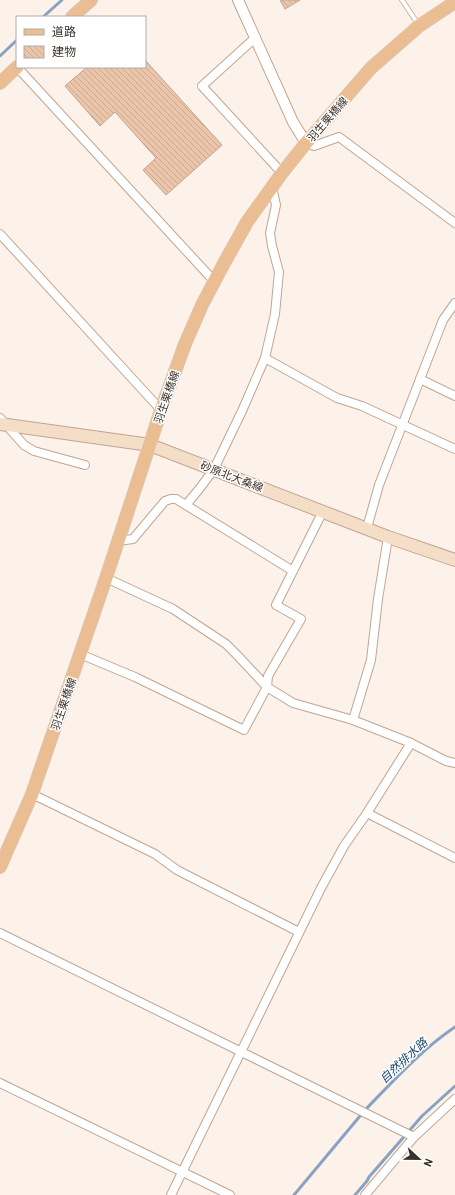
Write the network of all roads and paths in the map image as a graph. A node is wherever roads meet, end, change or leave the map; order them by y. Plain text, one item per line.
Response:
1 (91, 0) edge
2 (238, 0) edge
3 (402, 0) edge
4 (455, 2) edge
5 (73, 16) edge
6 (419, 26) junction
7 (256, 37) junction
8 (16, 68) edge
9 (18, 68) edge
10 (0, 83) edge
11 (306, 143) junction
12 (282, 173) junction
13 (272, 187) junction
14 (455, 223) edge
15 (0, 234) edge
16 (214, 281) junction
17 (453, 308) edge
18 (265, 358) junction
19 (420, 379) junction
20 (455, 396) edge
21 (161, 410) junction
22 (2, 422) edge
23 (402, 425) junction
24 (150, 445) junction
25 (455, 450) edge
26 (85, 465) dead end
27 (214, 469) junction
28 (186, 505) junction
29 (323, 511) junction
30 (367, 528) junction
31 (388, 537) junction
32 (118, 541) junction
33 (455, 560) edge
34 (293, 571) junction
35 (106, 578) junction
36 (80, 654) junction
37 (267, 687) junction
38 (354, 720) junction
39 (411, 743) junction
40 (455, 763) edge
41 (32, 794) junction
42 (367, 813) junction
43 (455, 858) edge
44 (0, 867) edge
45 (299, 932) junction
46 (0, 933) edge
47 (241, 1051) junction
48 (0, 1083) edge
49 (455, 1099) edge
50 (414, 1137) junction
51 (182, 1172) junction
52 (171, 1195) edge
53 (230, 1195) edge
54 (365, 1195) edge

1 - 5 main road
2 - 7 street
3 - 6 lane
4 - 6 main road, 羽生栗橋線
6 - 11 main road, 羽生栗橋線
7 - 11 street
7 - 12 street
8 - 10 main road
9 - 16 street
11 - 12 main road, 羽生栗橋線
11 - 14 street
12 - 13 main road, 羽生栗橋線
13 - 16 main road, 羽生栗橋線
13 - 18 street
15 - 21 street
16 - 21 main road, 羽生栗橋線
17 - 19 street
18 - 23 street
18 - 27 street
19 - 20 street
19 - 23 street
21 - 24 main road, 羽生栗橋線
22 - 24 main road, 砂原北大桑線
22 - 26 street
23 - 25 street
23 - 30 street
24 - 27 main road, 砂原北大桑線
24 - 32 main road, 羽生栗橋線
27 - 28 street
27 - 29 main road, 砂原北大桑線
28 - 32 street
28 - 34 street
29 - 30 main road, 砂原北大桑線
29 - 34 street
30 - 31 main road, 砂原北大桑線
31 - 33 main road, 砂原北大桑線
31 - 38 street
32 - 35 main road, 羽生栗橋線
34 - 37 street
35 - 36 main road, 羽生栗橋線
35 - 37 street
36 - 37 street
36 - 41 main road, 羽生栗橋線
37 - 38 street
38 - 39 street
39 - 40 street
39 - 42 street
41 - 44 main road, 羽生栗橋線
41 - 45 street
42 - 43 street
42 - 45 street
45 - 47 street
46 - 47 street
47 - 50 street
47 - 51 street
48 - 51 street
49 - 50 street
50 - 54 street
51 - 52 street
51 - 53 street

